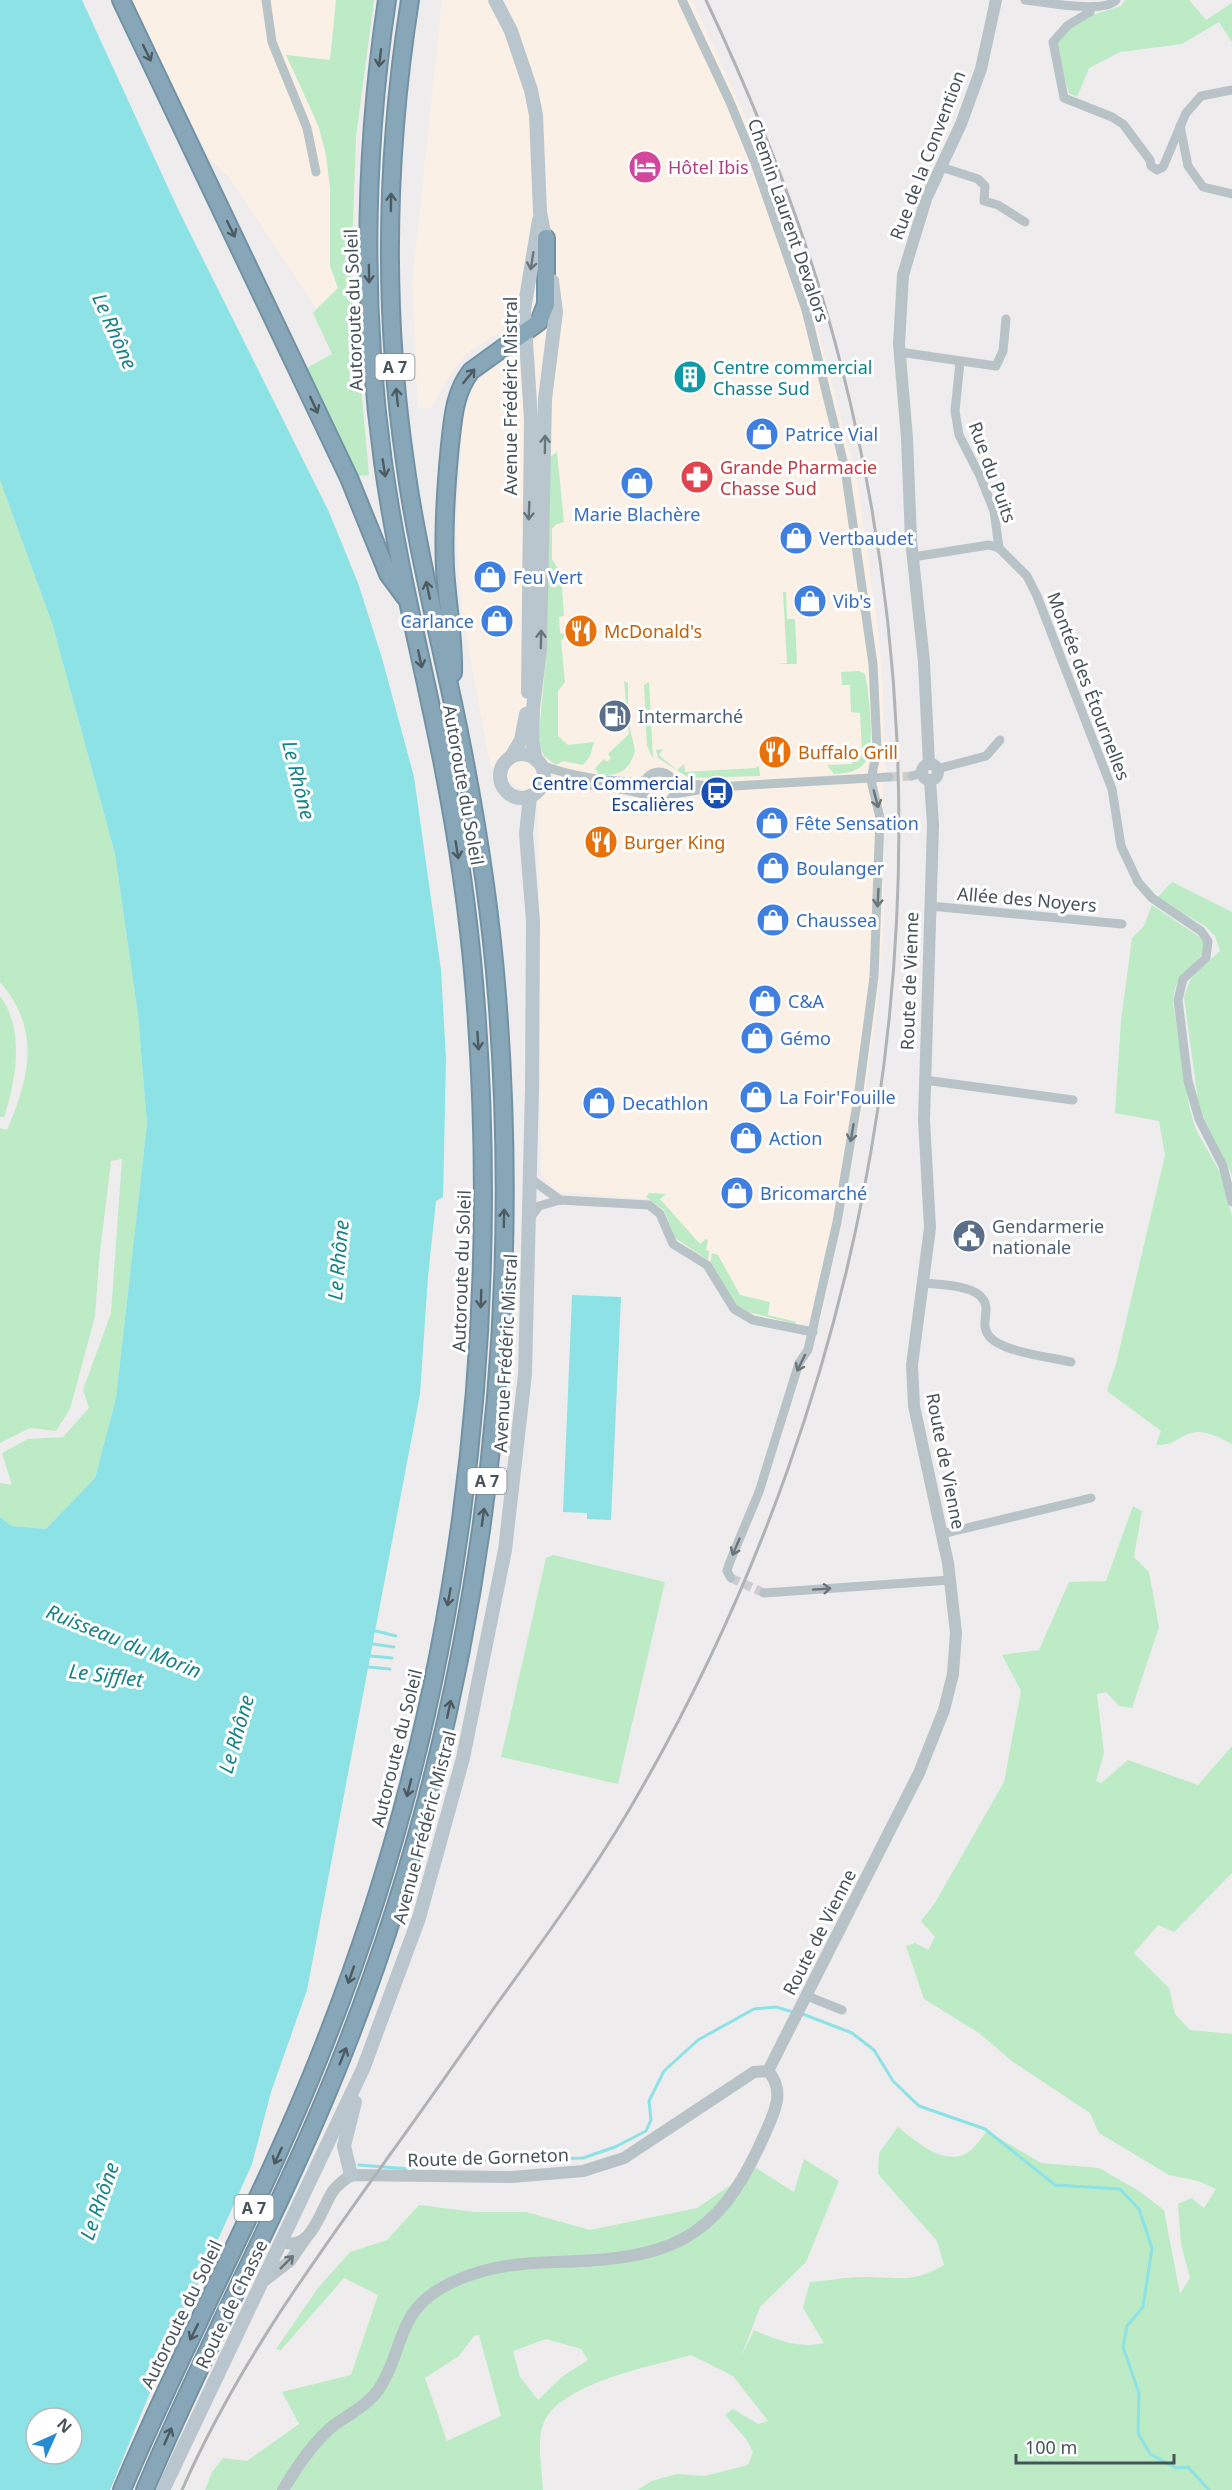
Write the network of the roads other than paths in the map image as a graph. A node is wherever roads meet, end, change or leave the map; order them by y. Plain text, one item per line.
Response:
1 (121, 0) edge
2 (266, 0) edge
3 (387, 0) edge
4 (410, 0) edge
5 (495, 0) edge
6 (682, 0) edge
7 (996, 0) edge
8 (1024, 0) edge
9 (1116, 0) edge
10 (1091, 7) junction
11 (1232, 90) edge
12 (1180, 126) junction
13 (941, 167) junction
14 (316, 172) dead end
15 (1232, 194) edge
16 (540, 212) junction
17 (1025, 222) dead end
18 (546, 238) junction
19 (546, 304) junction
20 (524, 310) junction
21 (1006, 319) dead end
22 (525, 341) junction
23 (899, 352) junction
24 (960, 362) junction
25 (911, 540) joint
26 (999, 548) junction
27 (913, 557) junction
28 (408, 602) junction
29 (453, 704) junction
30 (1000, 740) dead end
31 (512, 757) junction
32 (538, 763) junction
33 (926, 772) junction
34 (889, 777) tunnel mouth
35 (583, 780) junction
36 (871, 780) junction
37 (644, 782) junction
38 (674, 782) junction
39 (716, 787) junction
40 (535, 792) junction
41 (644, 794) junction
42 (674, 794) junction
43 (512, 795) junction
44 (526, 834) junction
45 (930, 906) junction
46 (1122, 924) dead end
47 (924, 1080) junction
48 (1073, 1100) dead end
49 (531, 1179) junction
50 (560, 1200) junction
51 (1232, 1202) edge
52 (530, 1218) junction
53 (924, 1283) junction
54 (813, 1332) junction
55 (1071, 1362) dead end
56 (1091, 1498) dead end
57 (942, 1534) junction
58 (731, 1578) dead end
59 (950, 1580) junction
60 (764, 1593) tunnel mouth
61 (801, 2007) junction
62 (842, 2010) dead end
63 (363, 2068) junction
64 (768, 2071) junction
65 (356, 2175) junction
66 (308, 2235) junction
67 (281, 2241) junction
68 (260, 2284) junction
69 (122, 2490) edge
70 (145, 2490) edge
71 (163, 2490) edge
72 (283, 2490) edge

1 -> 28 highway
2 - 14 street
3 -> 28 highway, Autoroute du Soleil / A 7
29 -> 4 highway, Autoroute du Soleil / A 7
5 - 16 main road, Avenue Frédéric Mistral
6 - 36 street, Chemin Laurent Devalors
7 - 13 street, Rue de la Convention
8 - 10 street
9 - 10 street
10 - 12 street
11 - 12 street
12 - 15 street
13 - 17 street
13 - 23 street, Rue de la Convention
16 - 18 main road, Avenue Frédéric Mistral
16 -> 20 main road, Avenue Frédéric Mistral
18 - 19 highway
32 -> 18 main road, Avenue Frédéric Mistral
19 - 20 main road
19 - 22 highway
20 - 22 main road, Avenue Frédéric Mistral
21 - 24 street
29 -> 22 highway
22 -> 31 main road, Avenue Frédéric Mistral
23 - 24 street
23 - 25 street, Rue de la Convention
24 - 26 street, Rue du Puits
25 - 27 street, Route de Vienne
26 - 27 street
26 - 51 street, Montée des Étournelles
27 - 33 street, Route de Vienne
28 -> 69 highway, Autoroute du Soleil / A 7
70 -> 29 highway, Autoroute du Soleil / A 7
30 - 33 street
31 - 32 main road
31 - 43 main road
32 - 35 street
32 - 40 main road
33 - 45 street, Route de Vienne
34 - 36 street
35 - 37 street
35 - 40 street
35 - 41 street
36 - 39 street
36 -> 54 street
37 - 38 street
37 - 41 street
38 - 39 street
38 - 42 street
39 - 42 street
40 - 43 main road
40 - 44 main road, Avenue Frédéric Mistral
41 - 42 street
43 - 44 main road, Avenue Frédéric Mistral
44 - 49 main road, Avenue Frédéric Mistral
45 - 46 street, Allée des Noyers
45 - 47 street, Route de Vienne
47 - 48 street
47 - 53 street, Route de Vienne
49 - 50 street
49 - 52 main road, Avenue Frédéric Mistral
50 - 52 street
50 - 54 street
52 - 63 main road, Avenue Frédéric Mistral
53 - 55 street
53 - 57 street, Route de Vienne
54 -> 58 street
56 - 57 street
57 - 59 street, Route de Vienne
60 -> 59 street
59 - 61 street, Route de Vienne
61 - 62 street
61 - 64 street, Route de Vienne
63 - 65 main road
63 - 67 main road, Route de Chasse
64 - 65 street, Route de Gorneton
64 - 72 street
65 - 66 street
66 - 67 street
68 -> 66 street
67 - 68 main road, Route de Chasse
68 - 71 main road, Route de Chasse

